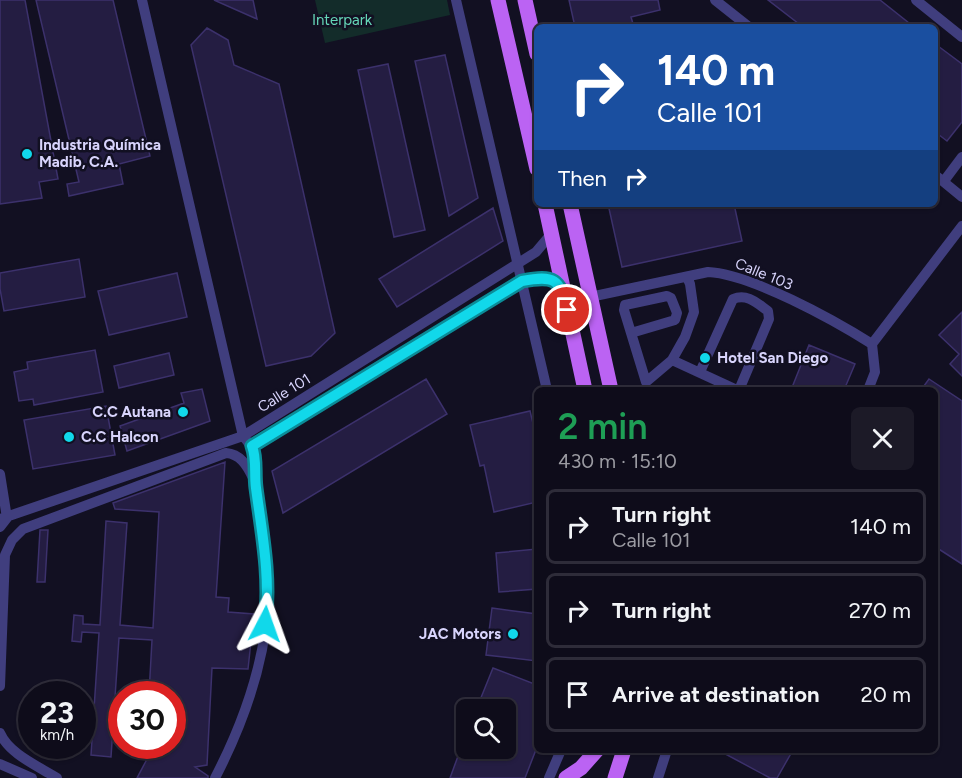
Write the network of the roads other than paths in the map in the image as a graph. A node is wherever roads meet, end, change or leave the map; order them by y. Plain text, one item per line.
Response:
1 (142, 0) edge
2 (456, 0) edge
3 (525, 0) edge
4 (715, 0) edge
5 (916, 0) edge
6 (498, 1) edge
7 (745, 24) edge
8 (962, 37) edge
9 (534, 40) edge
10 (534, 156) edge
11 (962, 158) edge
12 (938, 177) edge
13 (944, 181) junction
14 (962, 197) edge
15 (546, 207) edge
16 (571, 207) edge
17 (962, 226) edge
18 (552, 232) junction
19 (518, 264) junction
20 (687, 277) junction
21 (522, 281) junction
22 (563, 290) junction
23 (590, 297) junction
24 (631, 333) junction
25 (872, 344) junction
26 (672, 360) junction
27 (700, 372) junction
28 (647, 386) edge
29 (546, 387) edge
30 (584, 387) edge
31 (610, 387) edge
32 (732, 387) edge
33 (739, 387) edge
34 (869, 387) edge
35 (243, 436) junction
36 (252, 446) junction
37 (0, 474) edge
38 (255, 484) junction
39 (59, 499) junction
40 (64, 512) junction
41 (4, 518) edge
42 (0, 527) edge
43 (1, 615) edge
44 (0, 686) edge
45 (0, 733) edge
46 (560, 753) edge
47 (594, 753) edge
48 (596, 753) edge
49 (623, 753) edge
50 (666, 753) edge
51 (0, 764) edge
52 (32, 778) edge
53 (57, 778) edge
54 (215, 778) edge
55 (549, 778) edge
56 (566, 778) edge
57 (583, 778) edge
58 (615, 778) edge
59 (658, 778) edge

1 - 35 street
2 - 19 street
3 - 9 main road
4 - 7 street
5 - 8 street
6 - 10 main road
11 - 13 street
12 - 13 street
13 - 14 street
15 - 18 main road
16 - 23 main road
17 - 25 street
18 - 19 street, Calle 101
18 - 22 main road
19 - 21 street
19 - 35 street, Calle 101
20 - 23 street, Calle 103
20 - 25 street, Calle 103
20 - 26 street
21 - 22 street, Calle 101
21 - 29 street
21 - 36 street, Calle 101
22 - 30 main road
23 - 31 main road
24 - 24 street
24 - 28 street
25 - 34 street
26 - 27 street
26 - 28 street
27 - 32 street
27 - 33 street
35 - 36 street
35 - 39 street, Calle 101
36 - 38 street
37 - 41 street
38 - 40 street
38 - 54 street
39 - 40 street
39 - 41 street, Calle 101
40 - 43 street
41 - 42 street
43 - 44 street
45 - 53 street
46 - 55 street
47 - 56 main road
48 - 57 main road
49 - 58 main road
50 - 59 street
51 - 52 street

